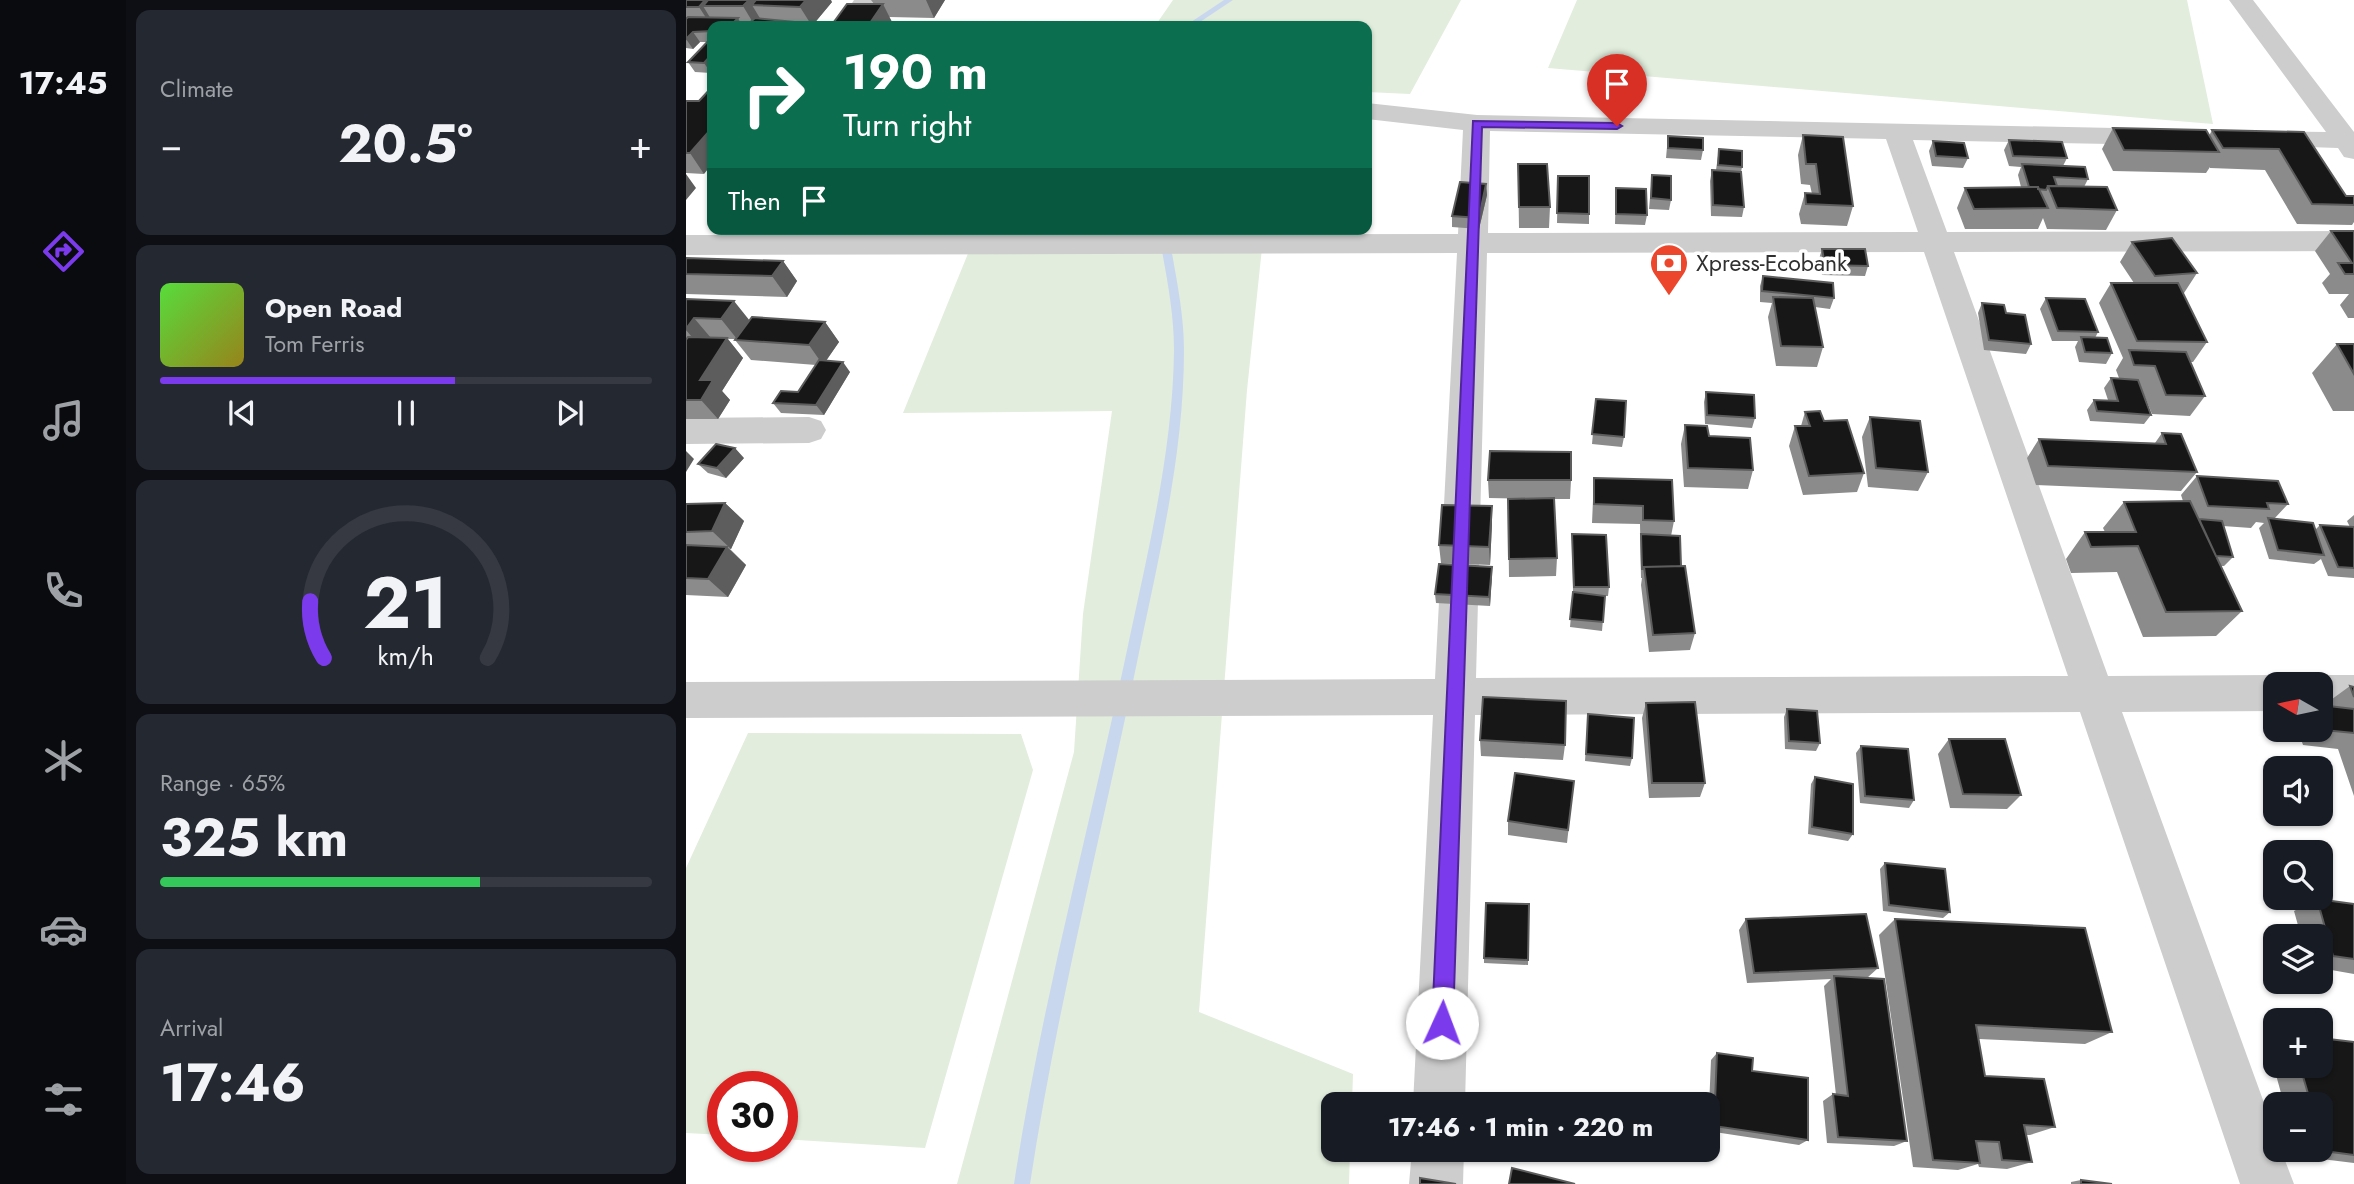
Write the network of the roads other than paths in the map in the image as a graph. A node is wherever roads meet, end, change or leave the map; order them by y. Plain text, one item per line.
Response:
1 (866, 0) edge
2 (2241, 0) edge
3 (852, 21) edge
4 (1372, 112) edge
5 (1477, 123) junction
6 (1897, 131) junction
7 (2183, 137) edge
8 (2237, 138) edge
9 (2350, 146) edge
10 (1936, 242) junction
11 (2354, 242) edge
12 (1473, 243) junction
13 (696, 246) edge
14 (809, 430) dead end
15 (686, 431) edge
16 (2263, 693) edge
17 (2333, 693) edge
18 (2354, 693) edge
19 (2095, 694) junction
20 (1455, 697) junction
21 (686, 700) edge
22 (1439, 1092) edge
23 (1437, 1162) edge
24 (1436, 1184) edge
25 (2266, 1184) edge

1 - 3 street
2 - 9 street
4 - 5 street
5 - 6 street
5 - 12 street
6 - 7 street
6 - 10 street
8 - 9 street
10 - 11 street
10 - 12 street
10 - 19 street
12 - 13 street
12 - 20 street
14 - 15 street
16 - 19 street
17 - 18 street
19 - 20 street
19 - 25 street
20 - 21 street
20 - 22 street
23 - 24 street

